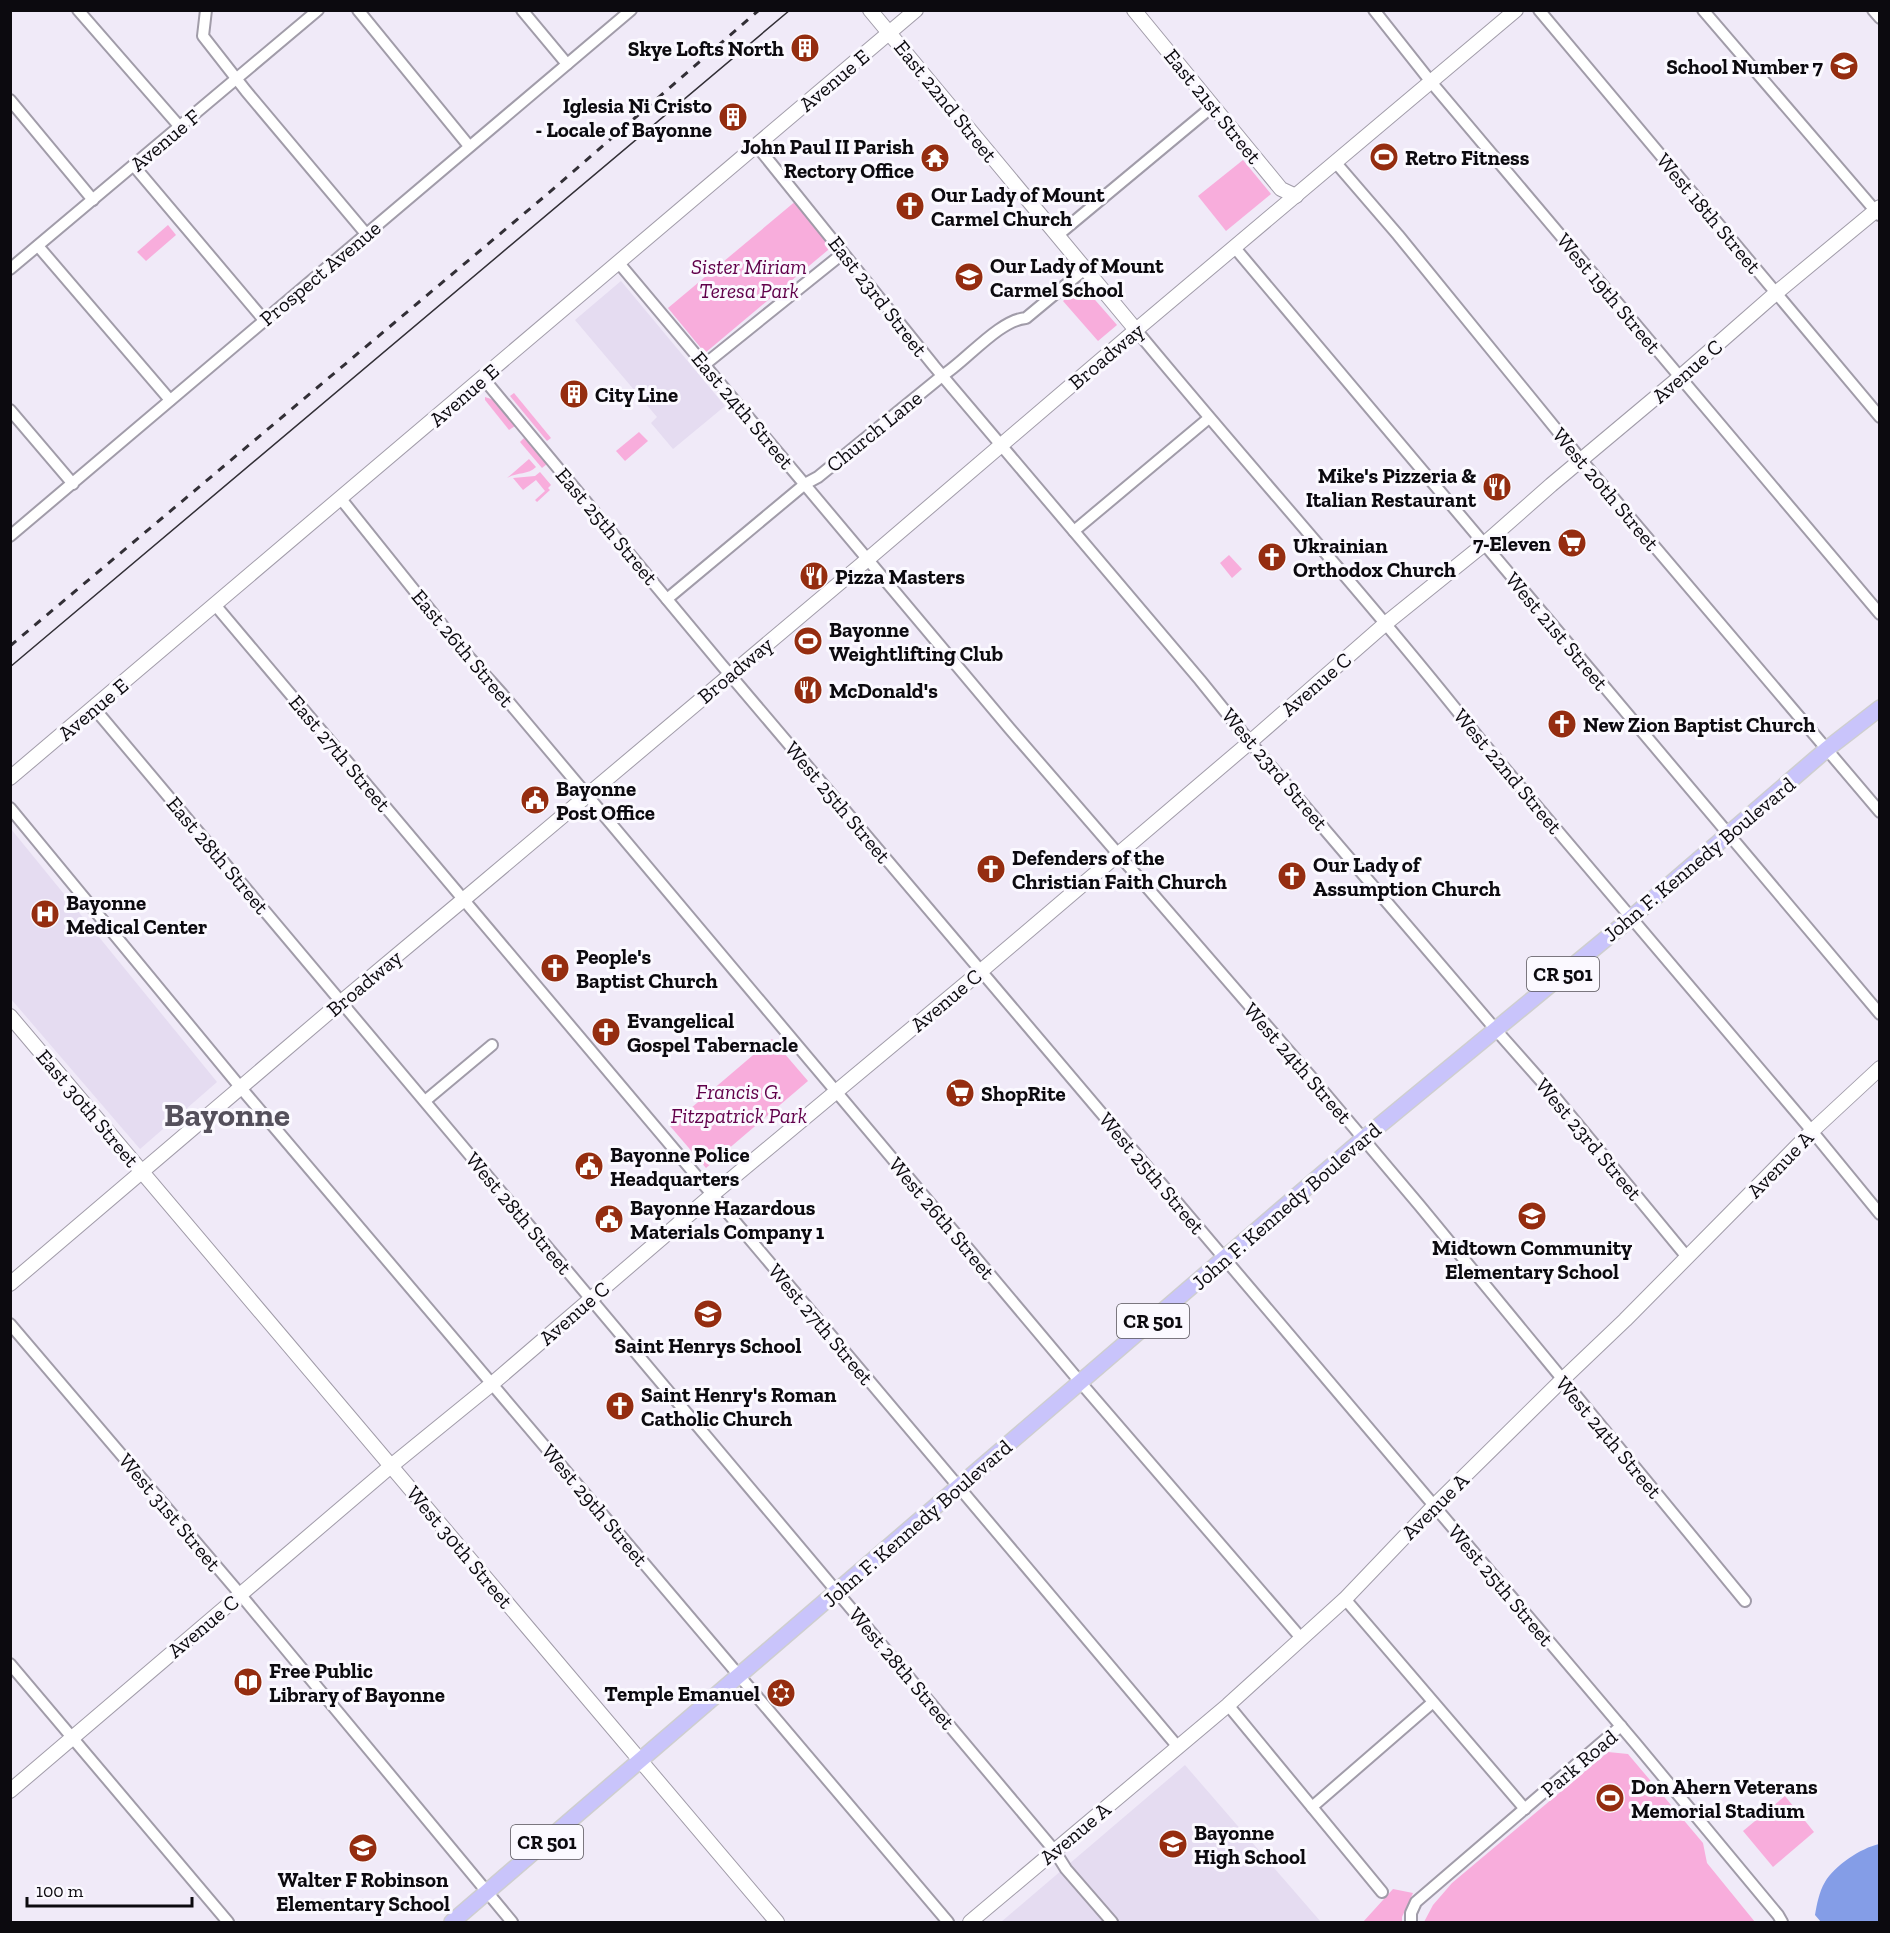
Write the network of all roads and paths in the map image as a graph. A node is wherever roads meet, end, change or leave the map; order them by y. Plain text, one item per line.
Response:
1 (78, 10) edge
2 (206, 10) edge
3 (318, 10) edge
4 (358, 10) edge
5 (522, 10) edge
6 (631, 10) edge
7 (870, 10) edge
8 (916, 10) edge
9 (1134, 10) edge
10 (1374, 10) edge
11 (1516, 10) edge
12 (1539, 10) edge
13 (1703, 10) edge
14 (1873, 10) edge
15 (1880, 18) edge
16 (890, 33) junction
17 (567, 64) junction
18 (237, 80) junction
19 (1431, 82) junction
20 (10, 100) edge
21 (1213, 106) junction
22 (180, 127) junction
23 (469, 146) junction
24 (757, 146) junction
25 (1336, 163) junction
26 (134, 166) junction
27 (1296, 196) junction
28 (93, 200) junction
29 (1878, 211) edge
30 (367, 234) junction
31 (1058, 235) junction
32 (38, 246) junction
33 (1235, 248) junction
34 (842, 254) junction
35 (618, 262) junction
36 (11, 267) edge
37 (1085, 269) junction
38 (1776, 293) junction
39 (264, 320) junction
40 (1136, 330) junction
41 (704, 365) junction
42 (942, 376) junction
43 (1680, 377) junction
44 (483, 378) junction
45 (170, 400) junction
46 (10, 410) edge
47 (1880, 417) edge
48 (1209, 418) junction
49 (1001, 445) junction
50 (1582, 461) junction
51 (805, 483) junction
52 (73, 484) junction
53 (340, 500) junction
54 (1074, 531) junction
55 (10, 536) edge
56 (1483, 544) junction
57 (868, 559) junction
58 (667, 599) junction
59 (216, 606) junction
60 (1880, 614) edge
61 (1385, 624) junction
62 (730, 674) junction
63 (94, 708) junction
64 (1880, 708) edge
65 (1250, 742) junction
66 (1827, 749) junction
67 (10, 778) edge
68 (586, 796) junction
69 (10, 808) edge
70 (1880, 812) edge
71 (1730, 834) junction
72 (1117, 854) junction
73 (464, 900) junction
74 (1631, 918) junction
75 (981, 971) junction
76 (341, 1002) junction
77 (1880, 1014) edge
78 (10, 1016) edge
79 (1496, 1030) junction
80 (492, 1045) dead end
81 (1880, 1068) edge
82 (242, 1088) junction
83 (836, 1092) junction
84 (425, 1101) junction
85 (1812, 1131) junction
86 (1363, 1139) junction
87 (142, 1172) junction
88 (712, 1195) junction
89 (1880, 1214) edge
90 (1687, 1257) junction
91 (1225, 1259) junction
92 (10, 1284) edge
93 (590, 1299) junction
94 (10, 1324) edge
95 (1562, 1380) junction
96 (493, 1383) junction
97 (1081, 1383) junction
98 (391, 1466) junction
99 (958, 1487) junction
100 (1434, 1506) junction
101 (838, 1591) junction
102 (240, 1594) junction
103 (1345, 1599) junction
104 (1745, 1601) dead end
105 (1301, 1638) junction
106 (10, 1664) edge
107 (739, 1675) junction
108 (1432, 1703) junction
109 (1228, 1705) junction
110 (1621, 1726) junction
111 (72, 1737) junction
112 (1178, 1747) junction
113 (641, 1760) junction
114 (10, 1791) edge
115 (1312, 1807) junction
116 (1525, 1809) junction
117 (1054, 1850) junction
118 (1383, 1892) dead end
119 (487, 1893) junction
120 (228, 1923) edge
121 (452, 1923) edge
122 (512, 1923) edge
123 (777, 1923) edge
124 (948, 1923) edge
125 (970, 1923) edge
126 (1112, 1923) edge
127 (1411, 1923) edge
128 (1782, 1923) edge

1 - 22 street
2 - 18 street
3 - 18 street, Avenue F
4 - 23 street
5 - 17 street
6 - 17 street, Prospect Avenue
7 - 16 street, East 22nd Street
8 - 16 street, Avenue E
9 - 21 street, East 21st Street
10 - 19 street, West 19th Street
11 - 19 street, Broadway
12 - 38 street, West 18th Street
13 - 29 street
14 - 15 street
16 - 24 street, Avenue E
16 - 31 street, East 22nd Street
17 - 23 street, Prospect Avenue
18 - 22 street, Avenue F
18 - 30 street
19 - 25 street, Broadway
19 - 43 street, West 19th Street
20 - 28 street
21 - 27 street, East 21st Street
21 - 31 street
22 - 26 street, Avenue F
23 - 30 street, Prospect Avenue
24 - 34 street, East 23rd Street
24 - 35 street, Avenue E
25 - 27 street, Broadway
25 - 50 street, West 20th Street
26 - 28 street, Avenue F
26 - 39 street
27 - 33 street, Broadway
28 - 32 street, Avenue F
29 - 38 street, Avenue C
30 - 39 street, Prospect Avenue
31 - 37 street, East 22nd Street
32 - 36 street, Avenue F
32 - 45 street
33 - 40 street, Broadway
33 - 56 street, West 21st Street
34 - 41 street
34 - 42 street, East 23rd Street
35 - 41 street, East 24th Street
35 - 44 street, Avenue E
37 - 40 street, East 22nd Street
37 - 42 street, Church Lane
38 - 43 street, Avenue C
38 - 47 street, West 18th Street
39 - 45 street, Prospect Avenue
40 - 48 street, West 22nd Street
40 - 49 street, Broadway
41 - 51 street, East 24th Street
42 - 49 street, East 23rd Street
42 - 51 street, Church Lane
43 - 50 street, Avenue C
43 - 60 street, West 19th Street
44 - 53 street, Avenue E
44 - 58 street, East 25th Street
45 - 52 street, Prospect Avenue
46 - 52 street
48 - 54 street
48 - 61 street, West 22nd Street
49 - 54 street, West 23rd Street
49 - 57 street, Broadway
50 - 56 street, Avenue C
50 - 66 street, West 20th Street
51 - 57 street, East 24th Street
51 - 58 street, Church Lane
52 - 55 street, Prospect Avenue
53 - 59 street, Avenue E
53 - 68 street, East 26th Street
54 - 65 street, West 23rd Street
56 - 61 street, Avenue C
56 - 71 street, West 21st Street
57 - 62 street, Broadway
57 - 72 street, West 24th Street
58 - 62 street, East 25th Street
59 - 63 street, Avenue E
59 - 73 street, East 27th Street
61 - 65 street, Avenue C
61 - 74 street, West 22nd Street
62 - 68 street, Broadway
62 - 75 street, West 25th Street
63 - 67 street, Avenue E
63 - 76 street, East 28th Street
64 - 66 main road, John F. Kennedy Boulevard / CR 501
65 - 72 street, Avenue C
65 - 79 street, West 23rd Street
66 - 70 street, West 20th Street
66 - 71 main road, John F. Kennedy Boulevard / CR 501
68 - 73 street, Broadway
68 - 83 street, West 26th Street
69 - 82 street, West 29th Street
71 - 74 main road, John F. Kennedy Boulevard / CR 501
71 - 77 street, West 21st Street
72 - 75 street, Avenue C
72 - 86 street, West 24th Street
73 - 76 street, Broadway
73 - 88 street, West 27th Street
74 - 79 main road, John F. Kennedy Boulevard / CR 501
74 - 85 street, West 22nd Street
75 - 83 street, Avenue C
75 - 91 street, West 25th Street
76 - 82 street, Broadway
76 - 84 street, West 28th Street
78 - 87 street, East 30th Street
79 - 86 main road, John F. Kennedy Boulevard / CR 501
79 - 90 street, West 23rd Street
80 - 84 street
81 - 85 street, Avenue A
82 - 87 street, Broadway
82 - 96 street, West 29th Street
83 - 88 street, Avenue C
83 - 97 street, West 26th Street
84 - 93 street, West 28th Street
85 - 89 street, West 22nd Street
85 - 90 street, Avenue A
86 - 91 main road, John F. Kennedy Boulevard / CR 501
86 - 95 street, West 24th Street
87 - 92 street, Broadway
87 - 98 street, West 30th Street
88 - 93 street, Avenue C
88 - 99 street, West 27th Street
90 - 95 street, Avenue A
91 - 97 main road, John F. Kennedy Boulevard / CR 501
91 - 100 street, West 25th Street
93 - 96 street, Avenue C
93 - 101 street, West 28th Street
94 - 102 street, West 31st Street
95 - 100 street, Avenue A
95 - 104 street, West 24th Street
96 - 98 street, Avenue C
96 - 107 street, West 29th Street
97 - 99 main road, John F. Kennedy Boulevard / CR 501
97 - 105 street, West 26th Street
98 - 102 street, Avenue C
98 - 113 street, West 30th Street
99 - 101 main road, John F. Kennedy Boulevard / CR 501
99 - 112 street, West 27th Street
100 - 103 street, Avenue A
100 - 110 street, West 25th Street
101 - 107 main road, John F. Kennedy Boulevard / CR 501
101 - 117 street, West 28th Street
102 - 111 street, Avenue C
102 - 119 street, West 31st Street
103 - 105 street, Avenue A
103 - 108 street
105 - 109 street, Avenue A
106 - 111 street
107 - 113 main road, John F. Kennedy Boulevard / CR 501
107 - 124 street, West 29th Street
108 - 115 street
108 - 116 street
109 - 112 street, Avenue A
109 - 115 street
110 - 116 street, Park Road
110 - 128 street, Park Road
111 - 114 street, Avenue C
111 - 120 street
112 - 117 street, Avenue A
113 - 119 main road, John F. Kennedy Boulevard / CR 501
113 - 123 street, West 30th Street
115 - 118 street
116 - 127 street, Park Road
117 - 125 street, Avenue A
117 - 126 street, West 28th Street
119 - 121 main road, John F. Kennedy Boulevard / CR 501
119 - 122 street, West 31st Street

